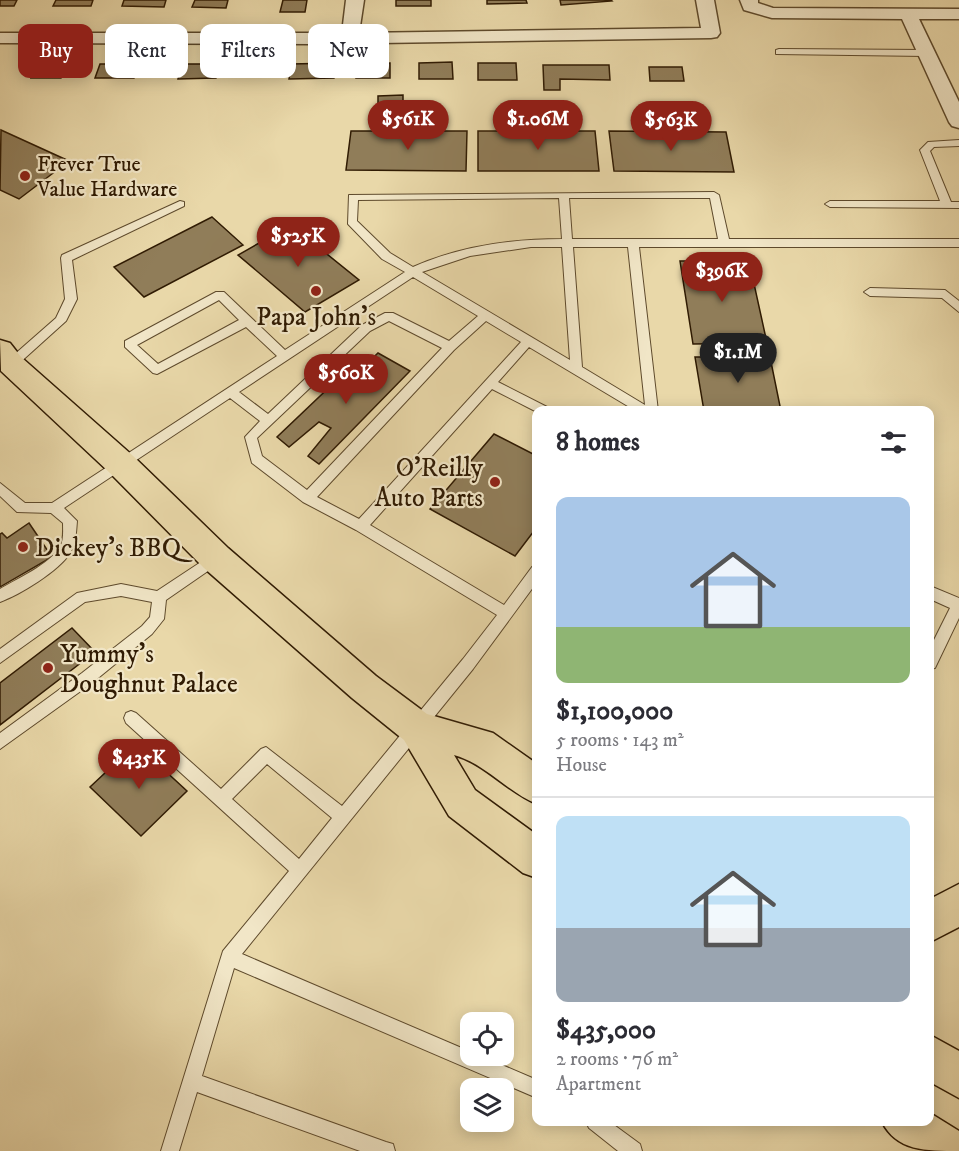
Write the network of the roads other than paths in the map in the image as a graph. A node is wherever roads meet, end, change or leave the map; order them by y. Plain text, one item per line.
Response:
1 (355, 0) edge
2 (705, 0) edge
3 (749, 0) edge
4 (924, 7) edge
5 (908, 14) junction
6 (959, 14) edge
7 (352, 24) edge
8 (389, 37) edge
9 (0, 38) edge
10 (308, 38) edge
11 (779, 52) dead end
12 (927, 53) junction
13 (959, 122) edge
14 (959, 143) edge
15 (564, 195) junction
16 (180, 204) dead end
17 (830, 204) dead end
18 (947, 205) junction
19 (959, 205) edge
20 (567, 243) junction
21 (633, 243) junction
22 (724, 243) junction
23 (959, 243) edge
24 (413, 272) junction
25 (870, 292) dead end
26 (959, 308) edge
27 (486, 315) junction
28 (247, 321) junction
29 (528, 341) junction
30 (450, 347) junction
31 (285, 357) junction
32 (4, 361) edge
33 (576, 369) junction
34 (490, 383) junction
35 (231, 392) junction
36 (535, 406) edge
37 (638, 406) edge
38 (651, 406) edge
39 (268, 421) junction
40 (121, 464) junction
41 (1, 491) edge
42 (308, 498) junction
43 (54, 508) junction
44 (361, 526) junction
45 (216, 558) junction
46 (532, 578) edge
47 (934, 594) edge
48 (0, 597) edge
49 (159, 597) junction
50 (959, 605) edge
51 (506, 613) junction
52 (934, 655) edge
53 (0, 657) edge
54 (130, 718) dead end
55 (417, 728) junction
56 (0, 742) edge
57 (532, 782) edge
58 (221, 799) junction
59 (344, 817) junction
60 (532, 855) edge
61 (300, 870) junction
62 (959, 904) edge
63 (934, 920) edge
64 (229, 957) junction
65 (934, 1060) edge
66 (959, 1076) edge
67 (191, 1081) junction
68 (532, 1087) edge
69 (600, 1126) edge
70 (910, 1126) edge
71 (364, 1147) edge
72 (170, 1151) edge
73 (386, 1151) edge
74 (633, 1151) edge
75 (949, 1151) edge

1 - 7 street
2 - 8 street
3 - 5 street
4 - 5 street
4 - 6 street
5 - 12 street
9 - 10 street
11 - 12 lane
12 - 13 street
14 - 18 lane
15 - 20 lane
15 - 22 lane
15 - 24 lane
16 - 32 lane
17 - 18 lane
18 - 19 lane
20 - 21 lane
20 - 24 lane
20 - 33 lane
21 - 22 lane
21 - 38 lane
22 - 23 lane
24 - 27 lane
24 - 31 lane
25 - 26 lane
27 - 29 lane
27 - 30 lane
28 - 28 lane
28 - 31 lane
29 - 33 lane
29 - 34 lane
30 - 39 lane
30 - 42 lane
31 - 35 lane
32 - 40 highway
33 - 37 lane
34 - 36 lane
34 - 44 lane
35 - 39 lane
35 - 40 lane
39 - 42 lane
40 - 43 lane
40 - 45 highway
41 - 43 lane
42 - 44 lane
43 - 48 lane
44 - 51 lane
45 - 49 lane
45 - 55 highway
46 - 51 lane
47 - 50 lane
49 - 53 lane
49 - 56 lane
50 - 52 lane
51 - 55 lane
54 - 58 lane
55 - 57 highway
55 - 59 lane
55 - 60 highway
58 - 59 lane
58 - 61 lane
59 - 61 lane
61 - 64 lane
62 - 63 highway
64 - 67 lane
64 - 68 lane
65 - 66 highway
67 - 71 lane
67 - 72 lane
69 - 74 lane
70 - 75 highway
71 - 73 lane

